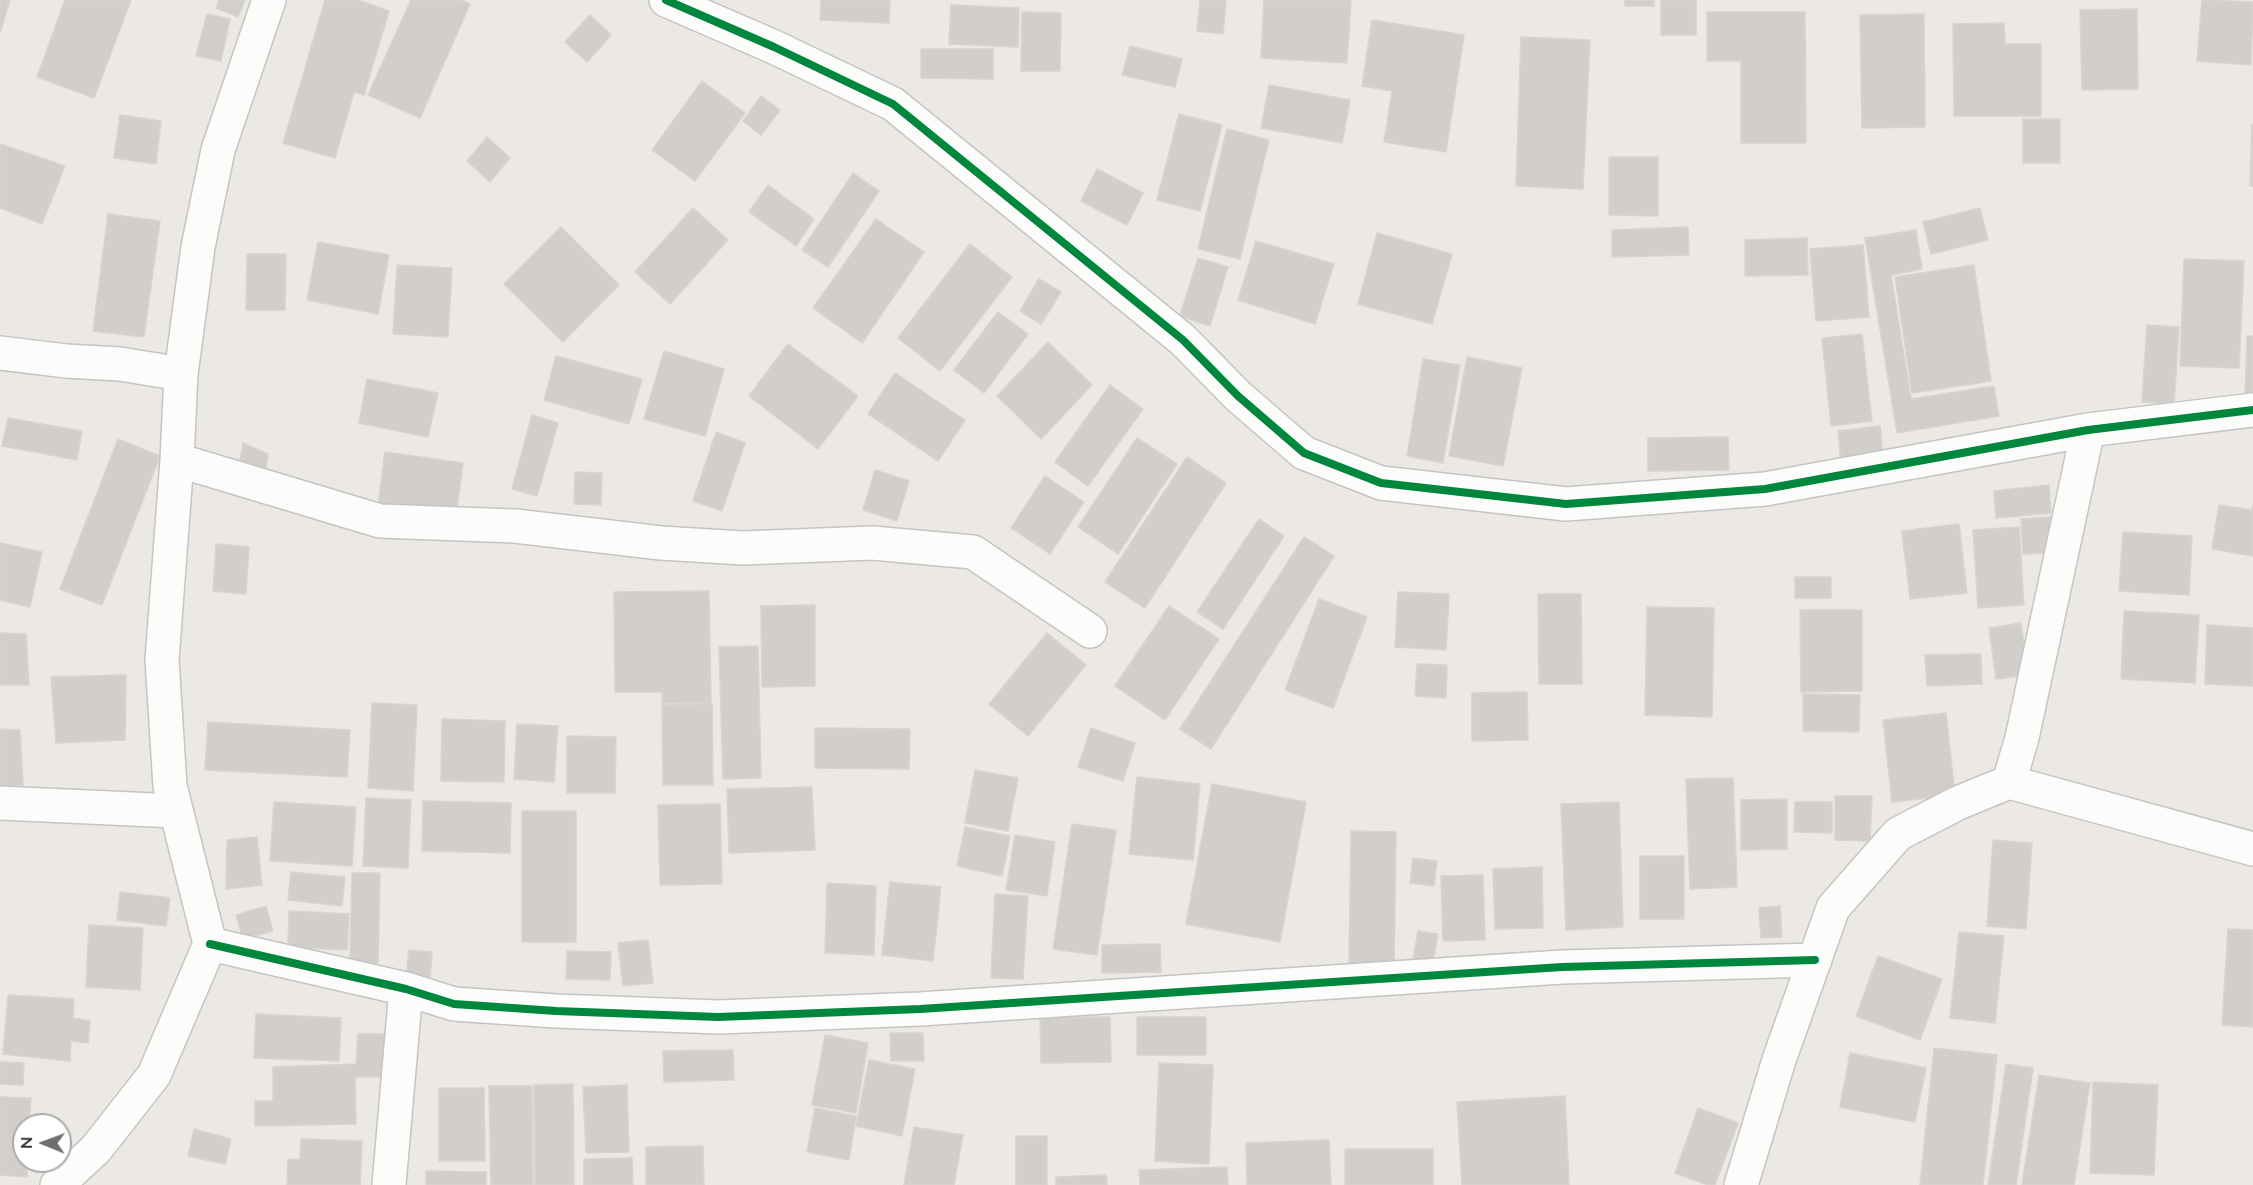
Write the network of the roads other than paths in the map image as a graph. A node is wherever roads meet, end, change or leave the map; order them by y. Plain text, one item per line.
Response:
1 (269, 0) edge
2 (666, 0) edge
3 (0, 353) edge
4 (181, 374) junction
5 (2253, 410) edge
6 (2088, 430) junction
7 (177, 460) junction
8 (1090, 631) dead end
9 (2009, 782) junction
10 (0, 803) edge
11 (176, 811) junction
12 (2253, 849) edge
13 (210, 944) junction
14 (1815, 960) junction
15 (406, 989) junction
16 (57, 1185) edge
17 (389, 1185) edge
18 (1741, 1185) edge

1 - 4 street
2 - 6 street
3 - 4 street
4 - 7 street
5 - 6 street
6 - 9 street
7 - 8 street
7 - 11 street
9 - 12 street
9 - 14 street
10 - 11 street
11 - 13 street
13 - 15 street
13 - 16 street
14 - 15 street
14 - 18 street
15 - 17 street

